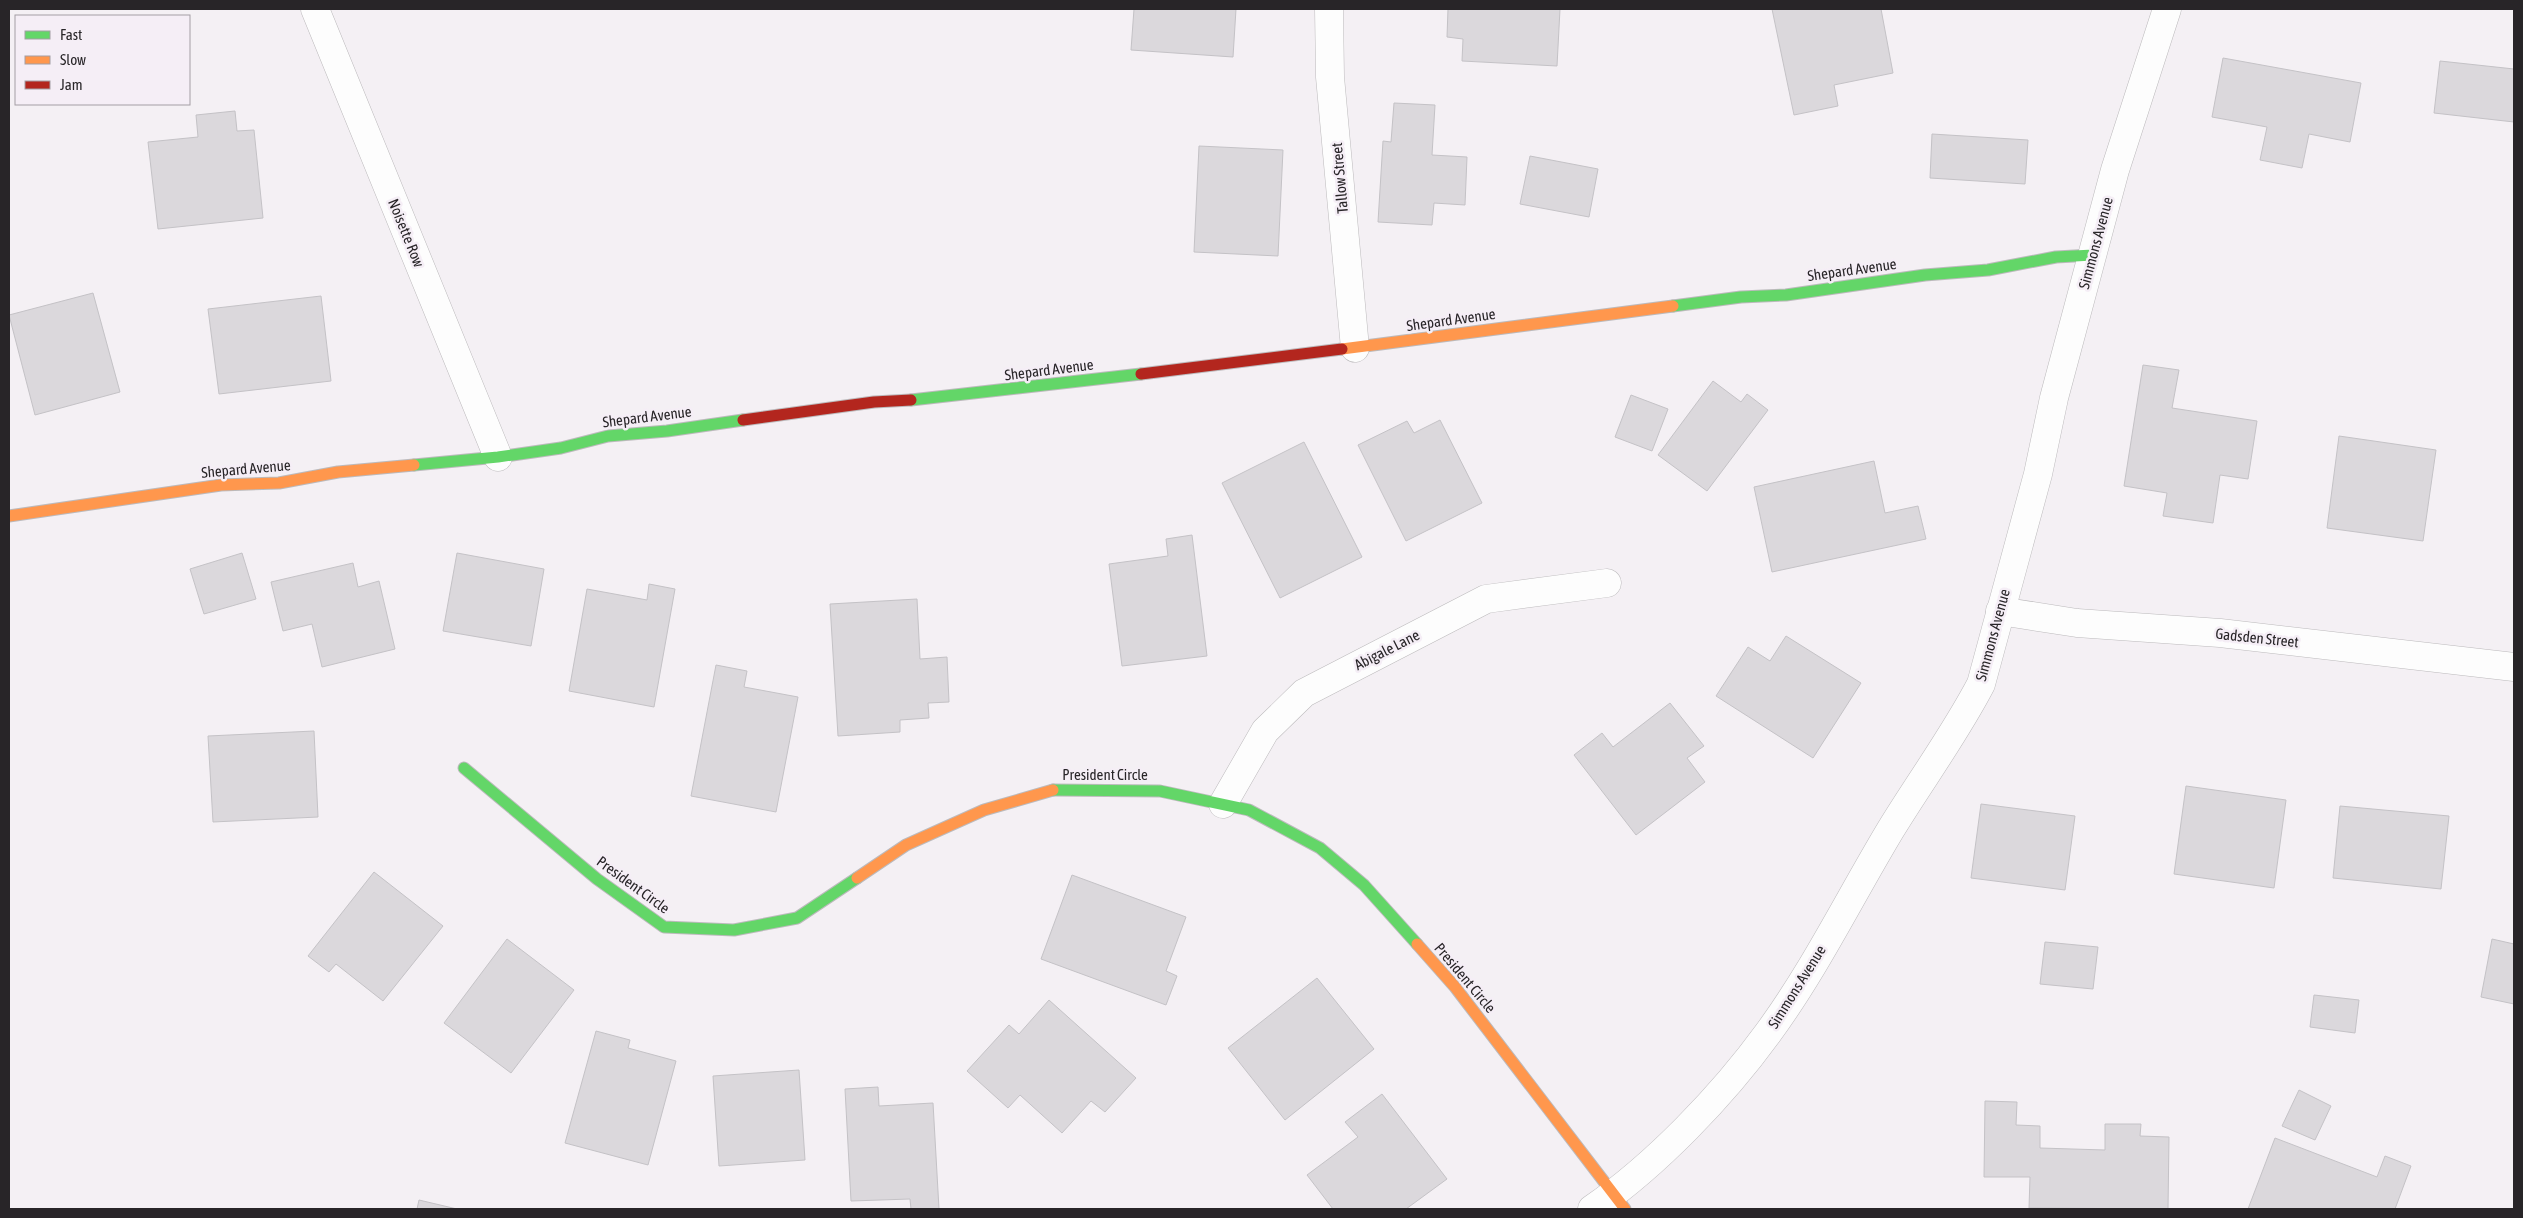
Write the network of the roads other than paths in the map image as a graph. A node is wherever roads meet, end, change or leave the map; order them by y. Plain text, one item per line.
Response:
1 (315, 9) edge
2 (1329, 9) edge
3 (2168, 9) edge
4 (2093, 255) junction
5 (1356, 348) junction
6 (498, 457) junction
7 (9, 516) edge
8 (1607, 583) dead end
9 (2000, 611) junction
10 (2514, 668) edge
11 (464, 768) dead end
12 (1223, 804) junction
13 (1620, 1201) edge
14 (1592, 1209) edge

1 - 6 street, Noisette Row
2 - 5 street, Tallow Street
3 - 4 street, Simmons Avenue
4 - 5 street, Shepard Avenue
4 - 9 street, Simmons Avenue
5 - 6 street, Shepard Avenue
6 - 7 street, Shepard Avenue
8 - 12 street, Abigale Lane
9 - 10 street, Gadsden Street
9 - 13 street, Simmons Avenue
11 - 12 street, President Circle
12 - 13 street, President Circle
13 - 14 street, Simmons Avenue

